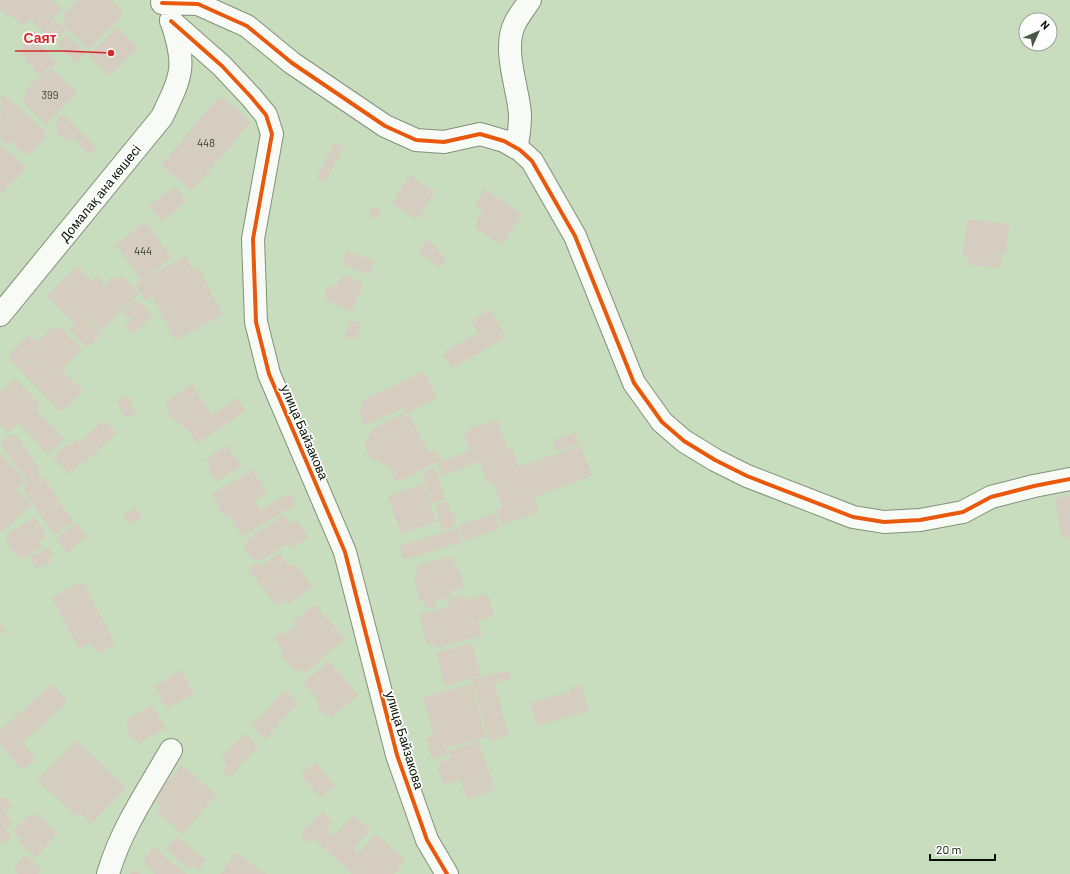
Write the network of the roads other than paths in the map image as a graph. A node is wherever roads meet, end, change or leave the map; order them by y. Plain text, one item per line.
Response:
1 (530, 0) edge
2 (164, 8) edge
3 (516, 148) junction
4 (0, 314) edge
5 (1070, 479) edge
6 (172, 750) dead end
7 (108, 874) edge
8 (447, 874) edge

1 - 3 street
2 - 3 street
2 - 4 street, Домалақ ана көшесі
2 - 8 street, улица Байзакова
3 - 5 street
6 - 7 street

